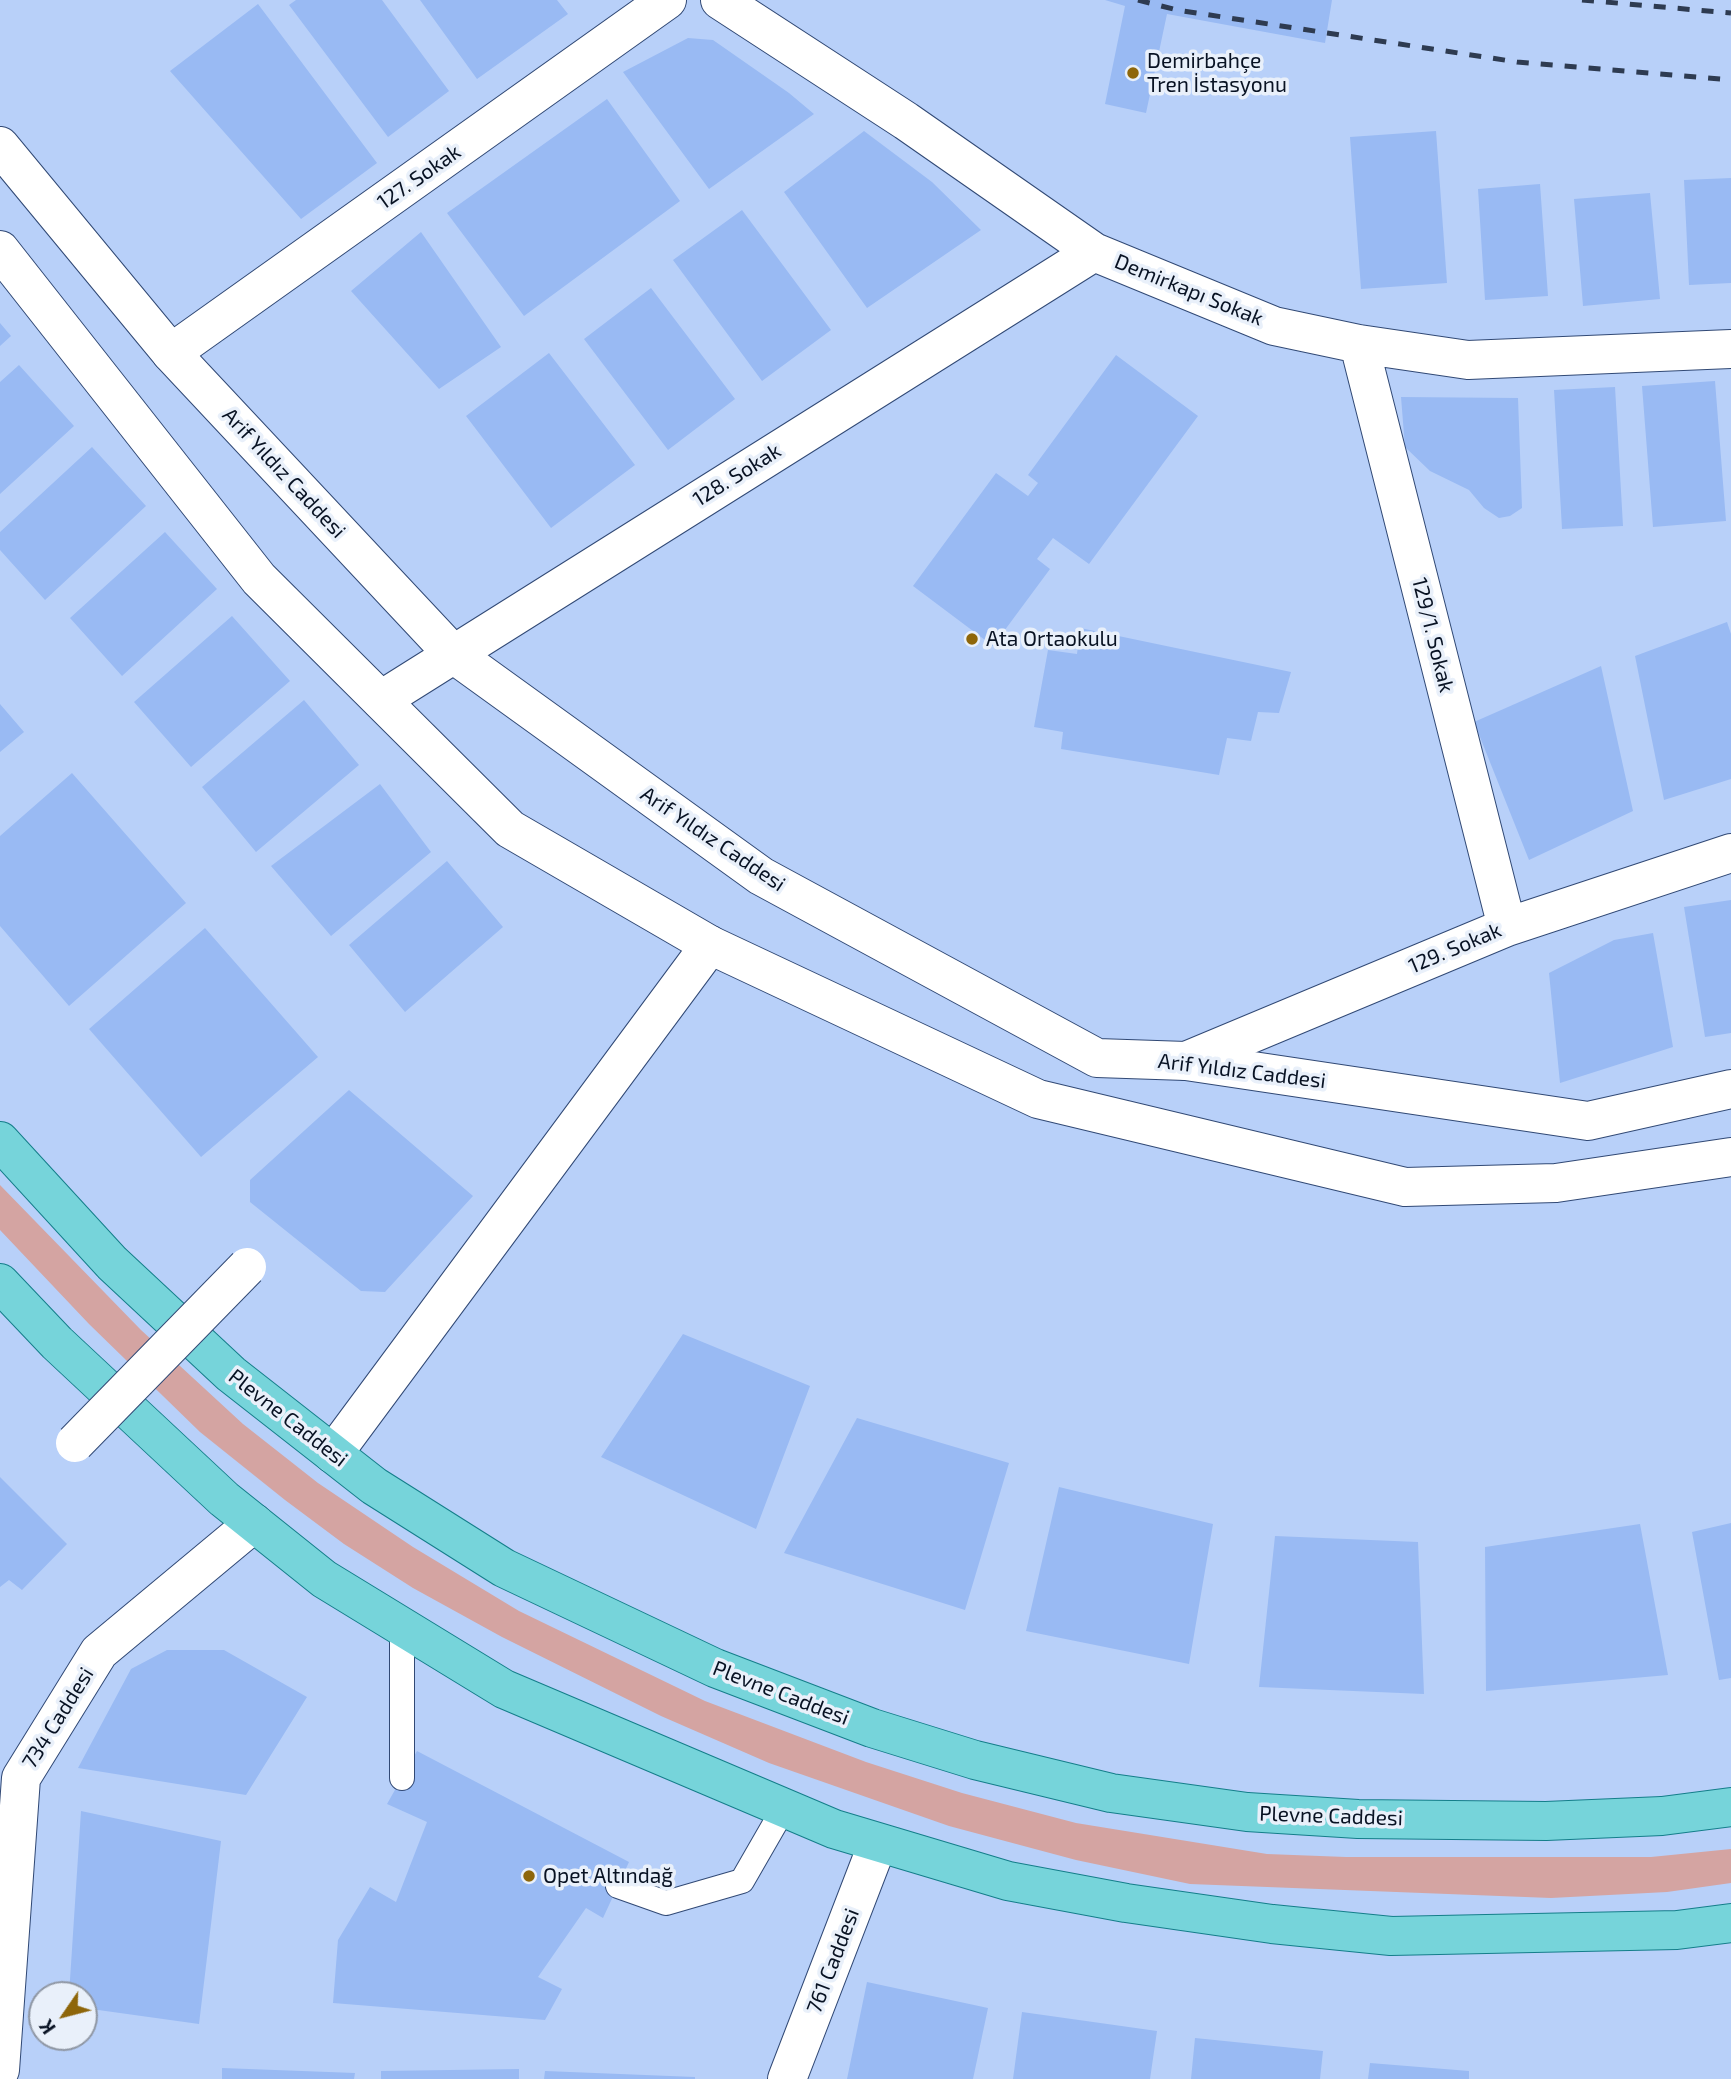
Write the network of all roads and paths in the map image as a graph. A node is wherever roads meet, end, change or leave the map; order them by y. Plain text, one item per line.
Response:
1 (667, 0) edge
2 (720, 0) edge
3 (0, 146) edge
4 (0, 250) edge
5 (1094, 251) junction
6 (1359, 344) junction
7 (1731, 349) edge
8 (171, 353) junction
9 (452, 653) junction
10 (381, 701) junction
11 (1731, 853) edge
12 (1507, 927) junction
13 (710, 945) junction
14 (1186, 1061) junction
15 (1731, 1089) edge
16 (0, 1141) edge
17 (1731, 1157) edge
18 (247, 1267) dead end
19 (0, 1283) edge
20 (75, 1443) dead end
21 (333, 1454) junction
22 (254, 1523) junction
23 (402, 1628) junction
24 (401, 1778) dead end
25 (1731, 1807) edge
26 (784, 1808) junction
27 (878, 1843) junction
28 (618, 1886) dead end
29 (1731, 1923) edge
30 (0, 2070) edge
31 (787, 2079) edge

1 - 8 street, 127. Sokak
2 - 5 street, Demirkapı Sokak
3 - 8 street, Arif Yıldız Caddesi
4 - 10 street
5 - 6 street, Demirkapı Sokak
5 - 9 street, 128. Sokak
6 - 7 street, Demirkapı Sokak
6 - 12 street, 129/1. Sokak
8 - 9 street, Arif Yıldız Caddesi
9 - 10 street, 128. Sokak
9 - 14 street, Arif Yıldız Caddesi
10 - 13 street
11 - 12 street, 129. Sokak
12 - 14 street, 129. Sokak
13 - 17 street
13 - 21 street
14 - 15 street, Arif Yıldız Caddesi
16 - 21 main road, Plevne Caddesi
18 - 20 street, bridge
19 - 22 main road
21 - 25 main road, Plevne Caddesi
22 - 23 main road
22 - 30 street, 734 Caddesi
23 - 24 lane
23 - 26 main road
26 - 27 main road
26 - 28 lane
27 - 29 main road
27 - 31 street, 761 Caddesi

